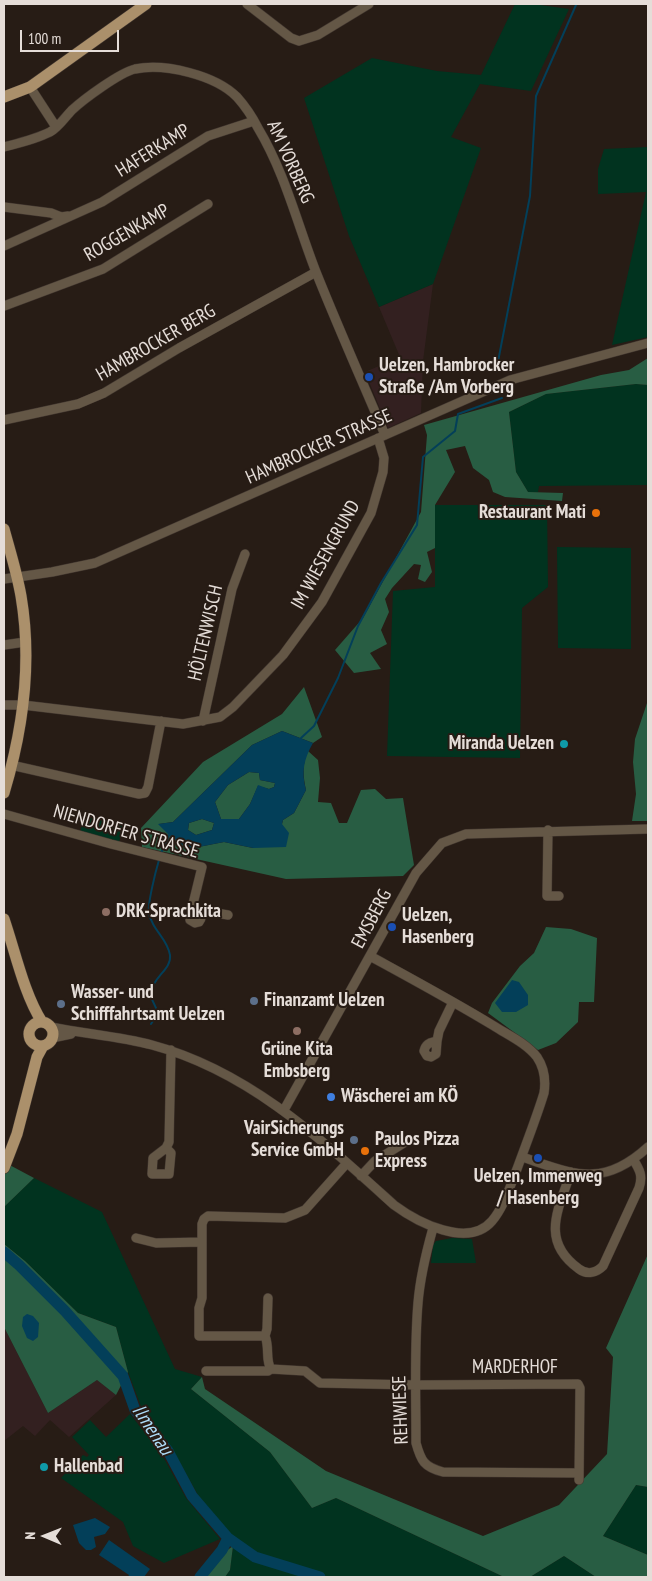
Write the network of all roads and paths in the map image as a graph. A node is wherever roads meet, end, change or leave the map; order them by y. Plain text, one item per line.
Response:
1 (146, 4) edge
2 (247, 4) edge
3 (369, 4) edge
4 (30, 87) junction
5 (4, 96) edge
6 (254, 121) junction
7 (56, 127) junction
8 (4, 147) edge
9 (208, 204) dead end
10 (4, 207) edge
11 (70, 215) junction
12 (4, 246) edge
13 (316, 272) junction
14 (4, 306) edge
15 (648, 342) edge
16 (4, 420) edge
17 (381, 437) junction
18 (4, 529) edge
19 (245, 554) dead end
20 (17, 577) junction
21 (4, 579) edge
22 (25, 642) junction
23 (4, 645) edge
24 (4, 705) edge
25 (23, 705) junction
26 (161, 721) junction
27 (203, 721) junction
28 (11, 765) junction
29 (4, 793) edge
30 (4, 814) edge
31 (648, 829) edge
32 (548, 830) junction
33 (559, 896) dead end
34 (228, 915) dead end
35 (4, 923) edge
36 (370, 956) junction
37 (453, 1002) junction
38 (44, 1028) junction
39 (31, 1041) junction
40 (437, 1041) dead end
41 (43, 1046) junction
42 (171, 1050) junction
43 (27, 1094) junction
44 (284, 1110) junction
45 (407, 1141) dead end
46 (648, 1147) edge
47 (166, 1148) dead end
48 (522, 1156) junction
49 (633, 1159) junction
50 (347, 1163) junction
51 (4, 1168) edge
52 (571, 1172) junction
53 (361, 1176) junction
54 (433, 1228) junction
55 (136, 1238) dead end
56 (202, 1242) junction
57 (268, 1298) dead end
58 (265, 1336) junction
59 (271, 1369) junction
60 (206, 1371) dead end
61 (416, 1385) junction
62 (579, 1476) joint

1 - 4 main road
2 - 3 street
4 - 5 main road
4 - 7 street
6 - 7 street, AM VORBERG
6 - 11 street, HAFERKAMP
6 - 13 street, AM VORBERG
7 - 8 street, AM VORBERG
9 - 14 street, ROGGENKAMP
10 - 11 street, HAFERKAMP
11 - 12 street, HAFERKAMP
13 - 16 street, HAMBROCKER BERG
13 - 17 street, AM VORBERG
15 - 17 street, HAMBROCKER STRASSE
17 - 20 street, HAMBROCKER STRASSE
17 - 27 street, IM WIESENGRUND
18 - 20 main road
19 - 27 street, HÖLTENWISCH
20 - 21 street, HAMBROCKER STRASSE
20 - 22 main road
22 - 23 street
22 - 25 main road
24 - 25 street, IM WIESENGRUND
25 - 26 street, IM WIESENGRUND
25 - 28 main road
26 - 27 street, IM WIESENGRUND
26 - 28 street
28 - 29 main road
30 - 34 street, NIENDORFER STRASSE
31 - 32 street, EMSBERG
32 - 33 street
32 - 36 street, EMSBERG
35 - 38 main road
36 - 37 street
36 - 44 street, EMSBERG
37 - 40 street
37 - 48 street
38 - 39 main road
38 - 41 main road
38 - 42 street
39 - 41 main road
39 - 43 main road
41 - 43 main road
42 - 44 street
42 - 47 street
43 - 51 main road
44 - 50 street
45 - 53 street
46 - 49 street
48 - 52 street
48 - 54 street
49 - 52 street
49 - 52 street
50 - 53 street
50 - 56 street
53 - 54 street
54 - 61 street, REHWIESE
55 - 56 street
56 - 58 street
57 - 58 street
58 - 59 street
59 - 60 street
59 - 61 street
61 - 62 street, REHWIESE
61 - 62 street, MARDERHOF

